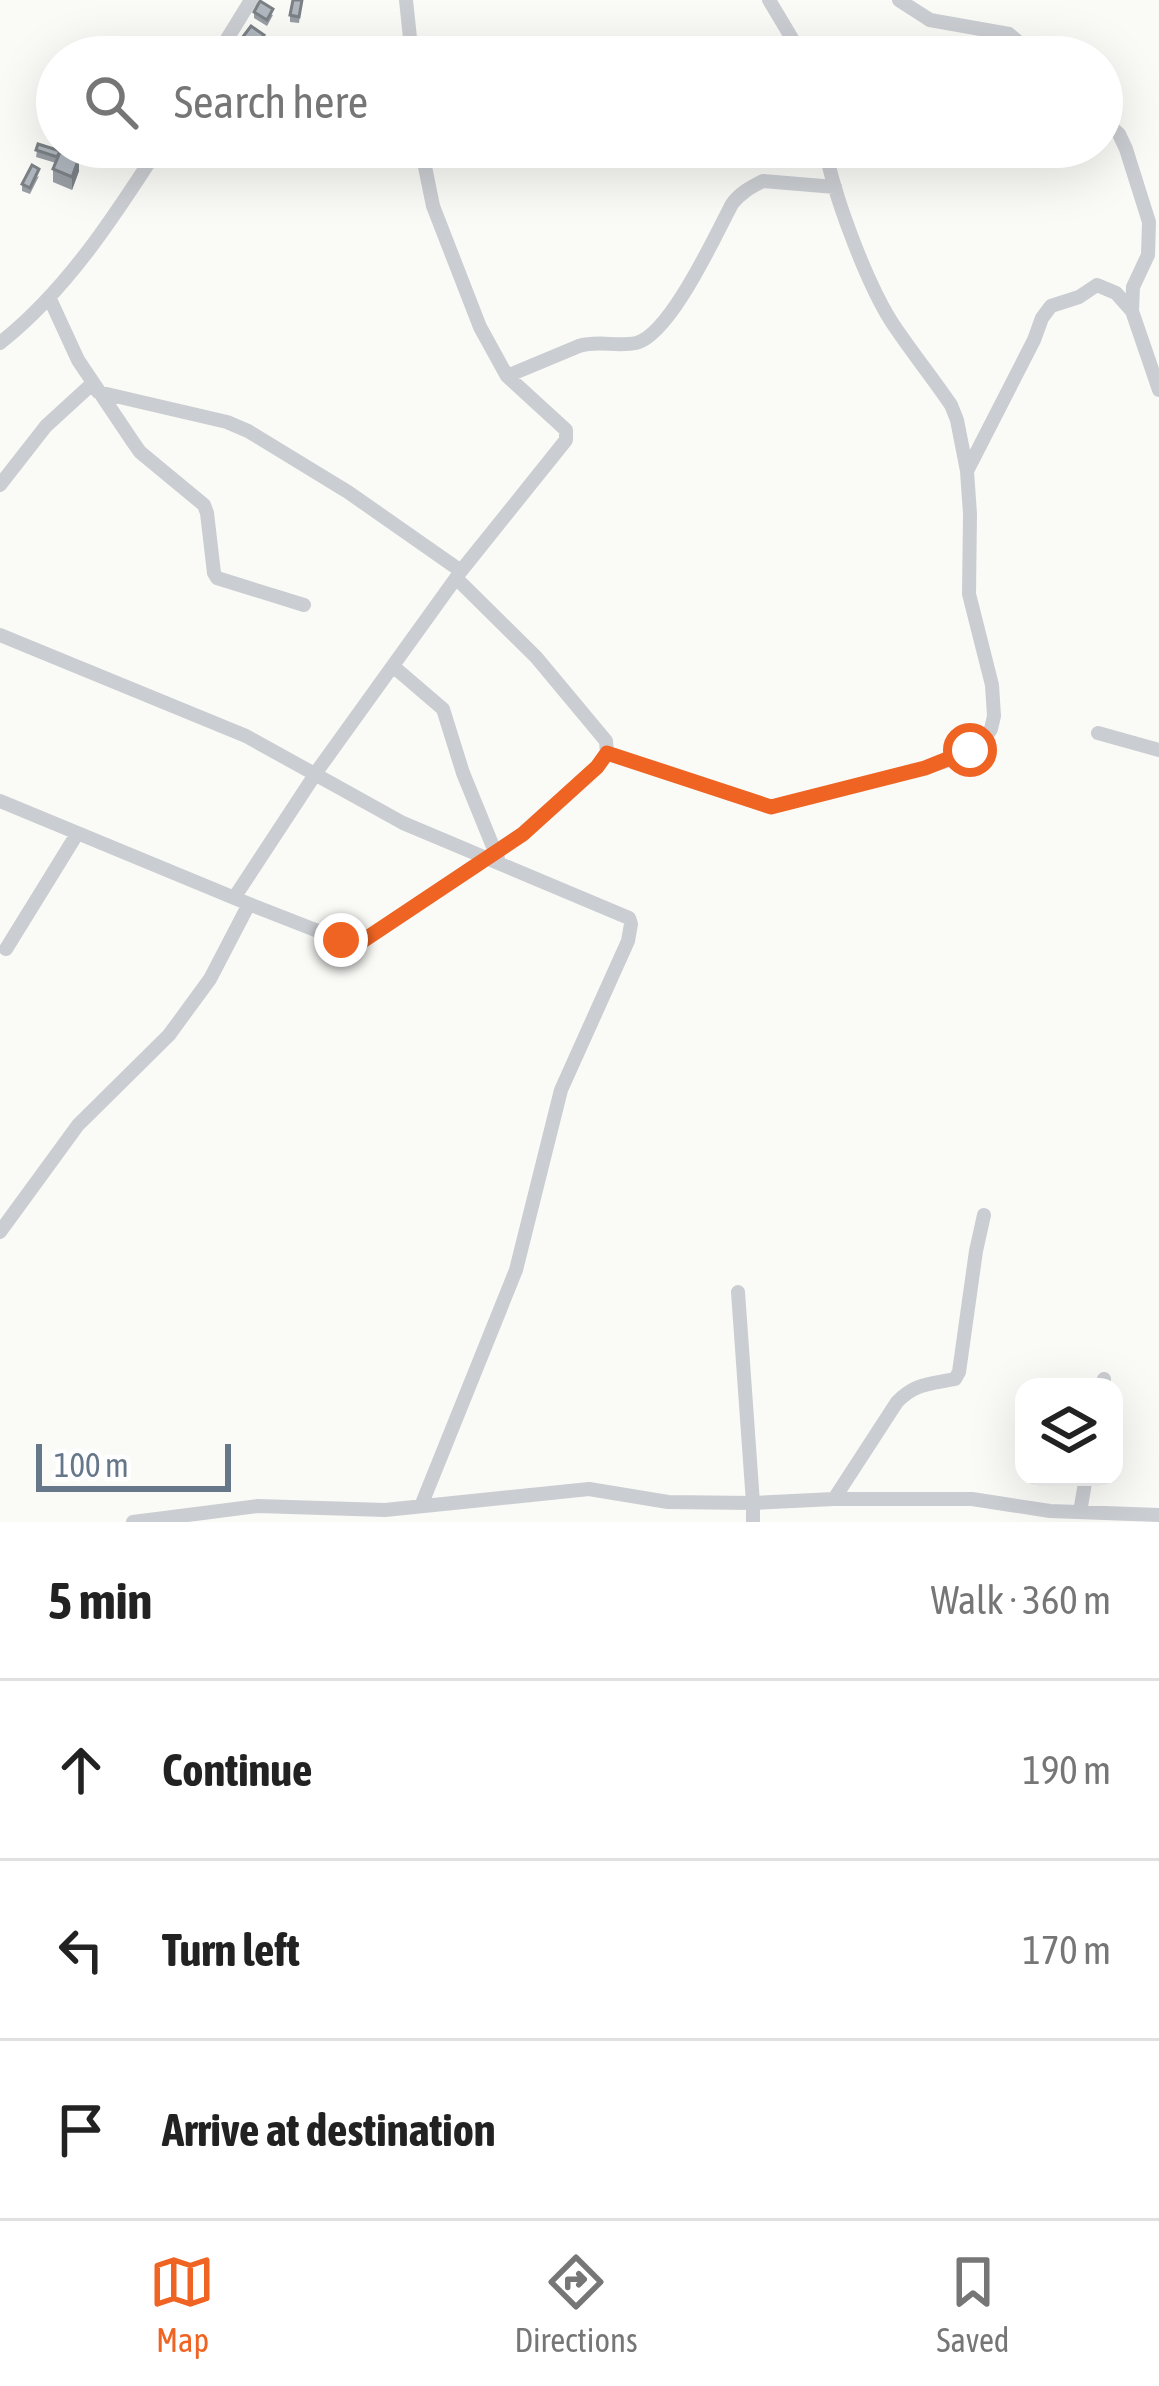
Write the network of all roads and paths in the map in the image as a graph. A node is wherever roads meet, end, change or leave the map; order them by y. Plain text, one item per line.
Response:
1 (251, 0) edge
2 (406, 0) edge
3 (769, 0) edge
4 (899, 0) edge
5 (229, 36) edge
6 (410, 36) edge
7 (790, 36) edge
8 (1012, 36) edge
9 (1123, 143) edge
10 (145, 168) edge
11 (425, 168) edge
12 (830, 168) edge
13 (835, 187) junction
14 (49, 297) junction
15 (1132, 311) junction
16 (0, 343) edge
17 (507, 376) junction
18 (96, 388) junction
19 (1159, 390) edge
20 (967, 471) junction
21 (0, 485) edge
22 (458, 574) junction
23 (304, 605) dead end
24 (0, 635) edge
25 (394, 667) junction
26 (1098, 733) dead end
27 (1159, 750) edge
28 (607, 753) junction
29 (316, 773) junction
30 (0, 801) edge
31 (77, 834) junction
32 (494, 858) junction
33 (241, 901) junction
34 (6, 949) dead end
35 (984, 1215) dead end
36 (0, 1232) edge
37 (738, 1292) dead end
38 (1084, 1486) edge
39 (834, 1498) junction
40 (753, 1503) junction
41 (421, 1507) junction
42 (1080, 1512) junction
43 (1159, 1515) edge
44 (133, 1522) edge
45 (753, 1522) edge

1 - 5 street
2 - 6 street
3 - 7 street
4 - 8 street
9 - 15 street
10 - 14 street
11 - 17 street
12 - 13 street
13 - 17 street
13 - 20 street
14 - 16 street
14 - 18 street
15 - 19 street
15 - 20 street
17 - 22 street
18 - 21 street
18 - 22 street
18 - 23 street
20 - 28 street
22 - 25 street
22 - 28 street
24 - 29 street
25 - 29 street
25 - 32 street
26 - 27 street
28 - 32 street
29 - 32 street
29 - 33 street
30 - 31 street
31 - 33 street
31 - 34 street
32 - 33 street
32 - 41 street
33 - 36 street
35 - 39 street
37 - 40 street
38 - 42 street
39 - 40 street
39 - 42 street
40 - 41 street
40 - 45 street
41 - 44 street
42 - 43 street

